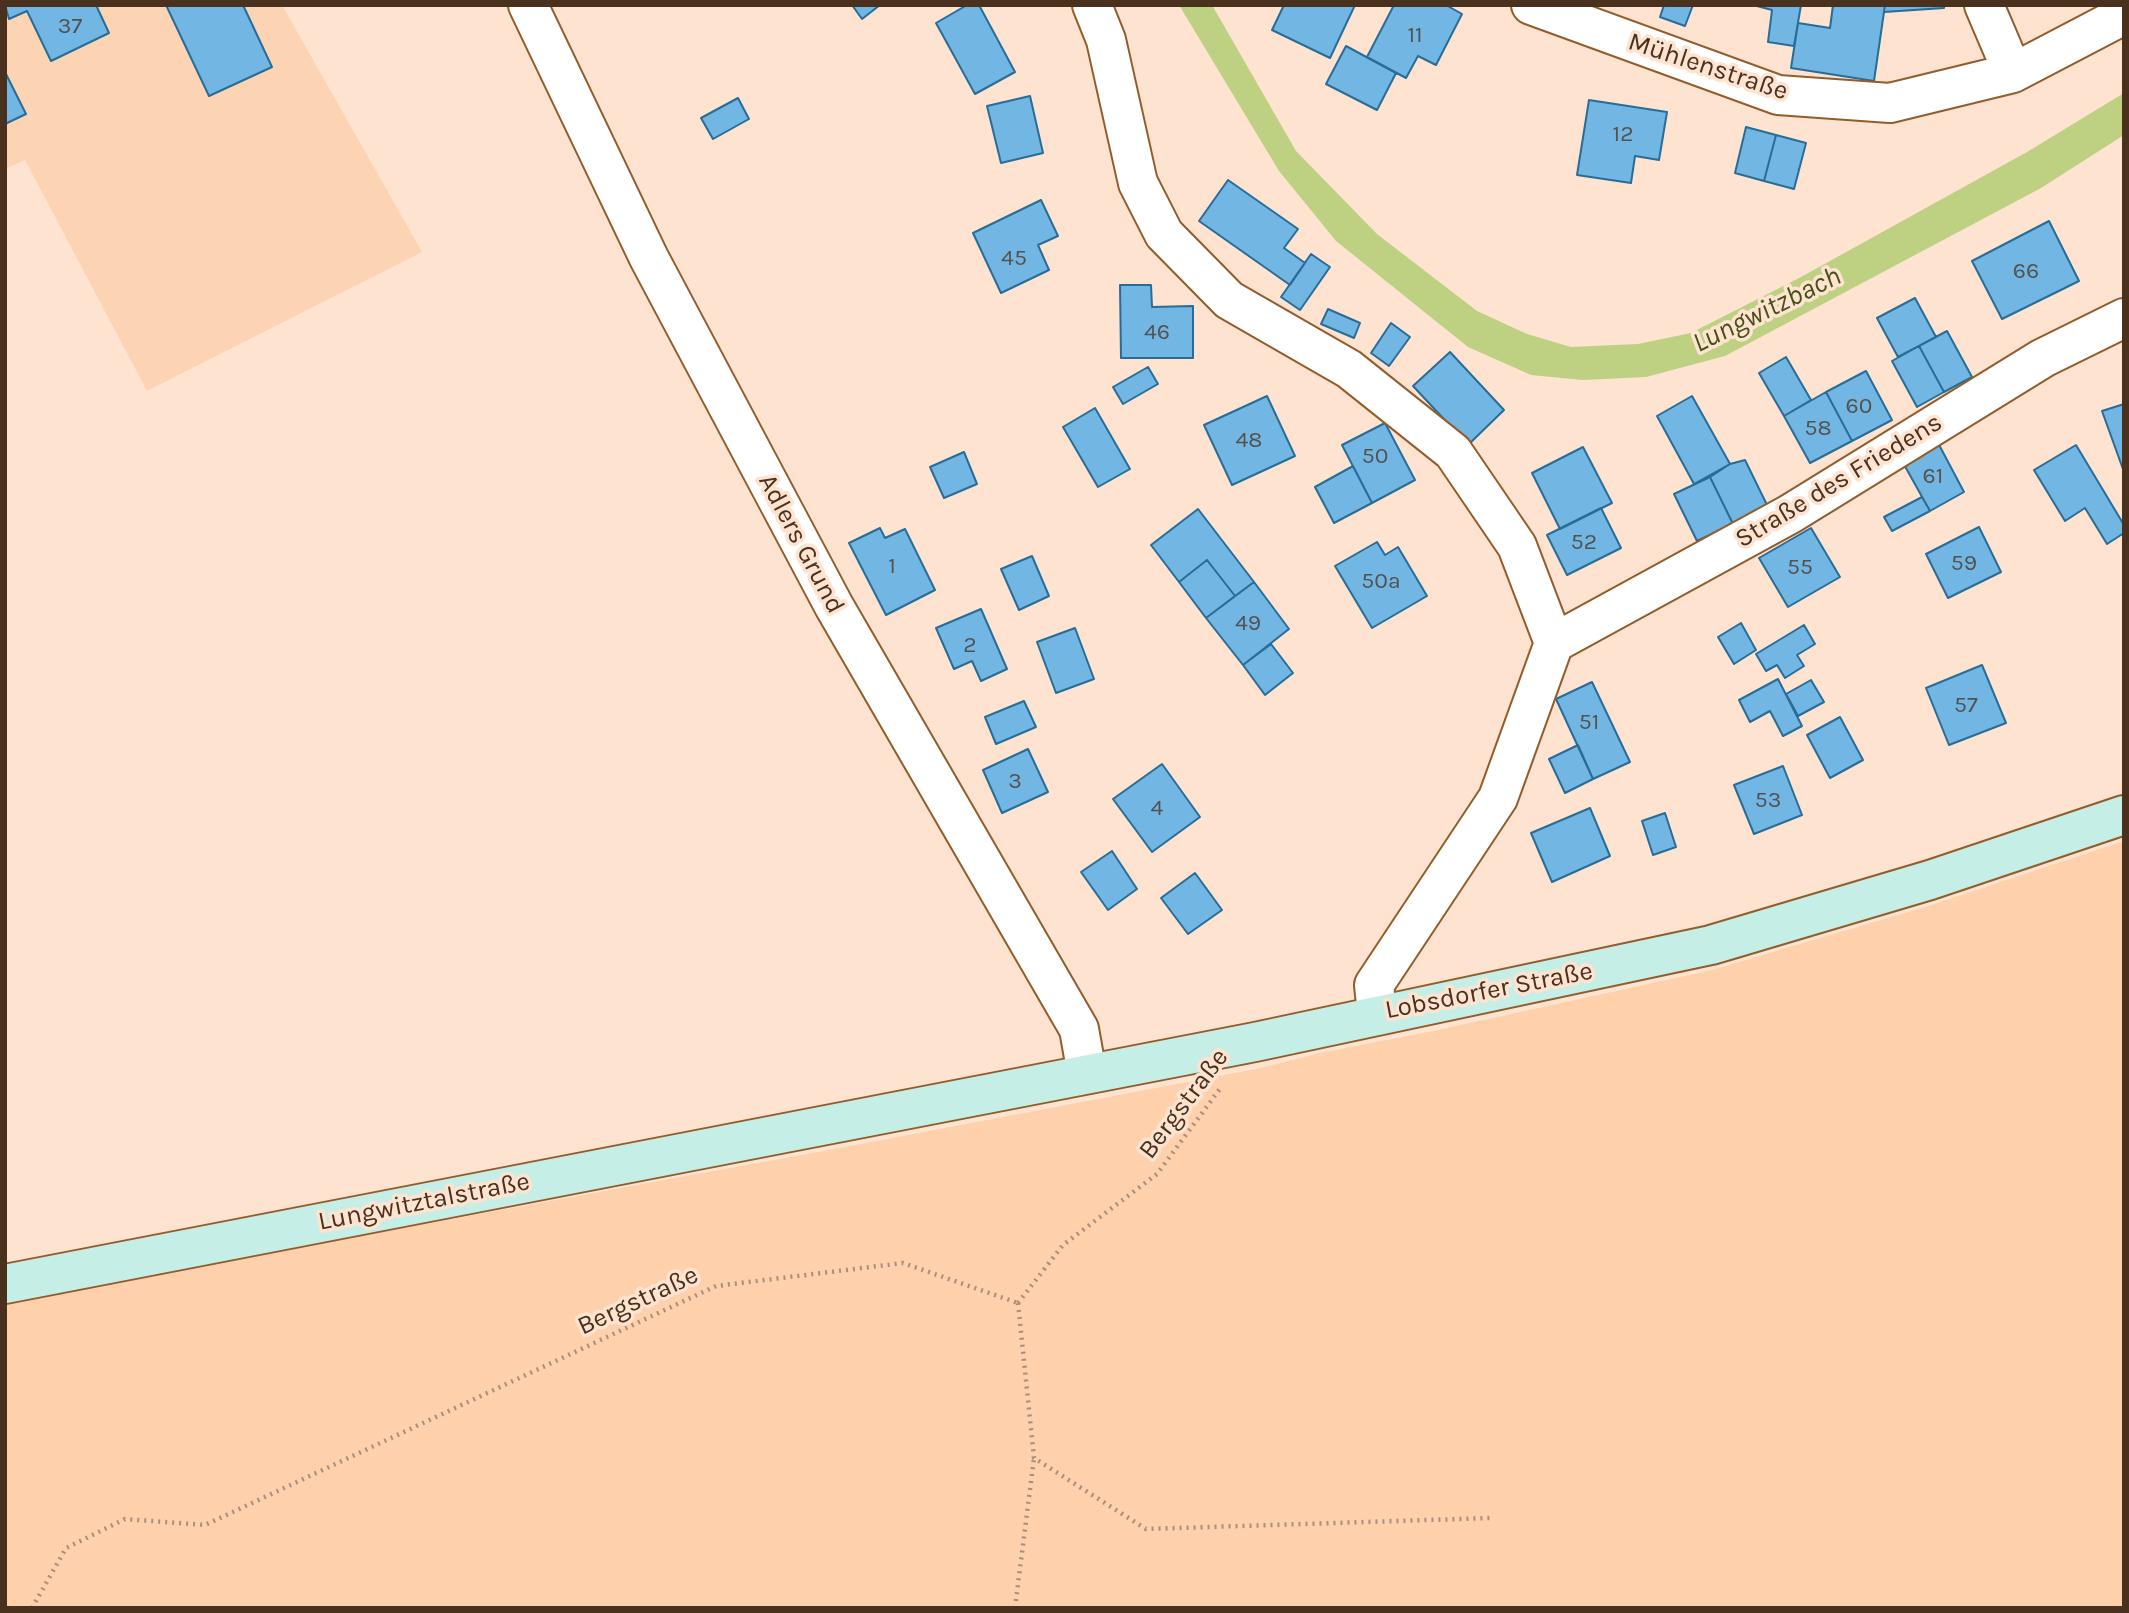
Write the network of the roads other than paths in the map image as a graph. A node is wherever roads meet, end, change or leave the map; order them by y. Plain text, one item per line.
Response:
1 (528, 5) edge
2 (1092, 5) edge
3 (1531, 5) edge
4 (1984, 5) edge
5 (2124, 15) edge
6 (2013, 73) junction
7 (2124, 318) edge
8 (1554, 643) junction
9 (2124, 816) edge
10 (1377, 1014) junction
11 (1087, 1074) junction
12 (844, 1121) joint
13 (5, 1284) edge

1 - 11 street, Adlers Grund
2 - 8 street
3 - 6 street, Mühlenstraße
4 - 6 street
5 - 6 street, Mühlenstraße
7 - 8 street, Straße des Friedens
8 - 10 street
9 - 10 main road, Lobsdorfer Straße
10 - 11 main road, Lobsdorfer Straße
11 - 12 main road, Lobsdorfer Straße
12 - 13 main road, Lungwitztalstraße

